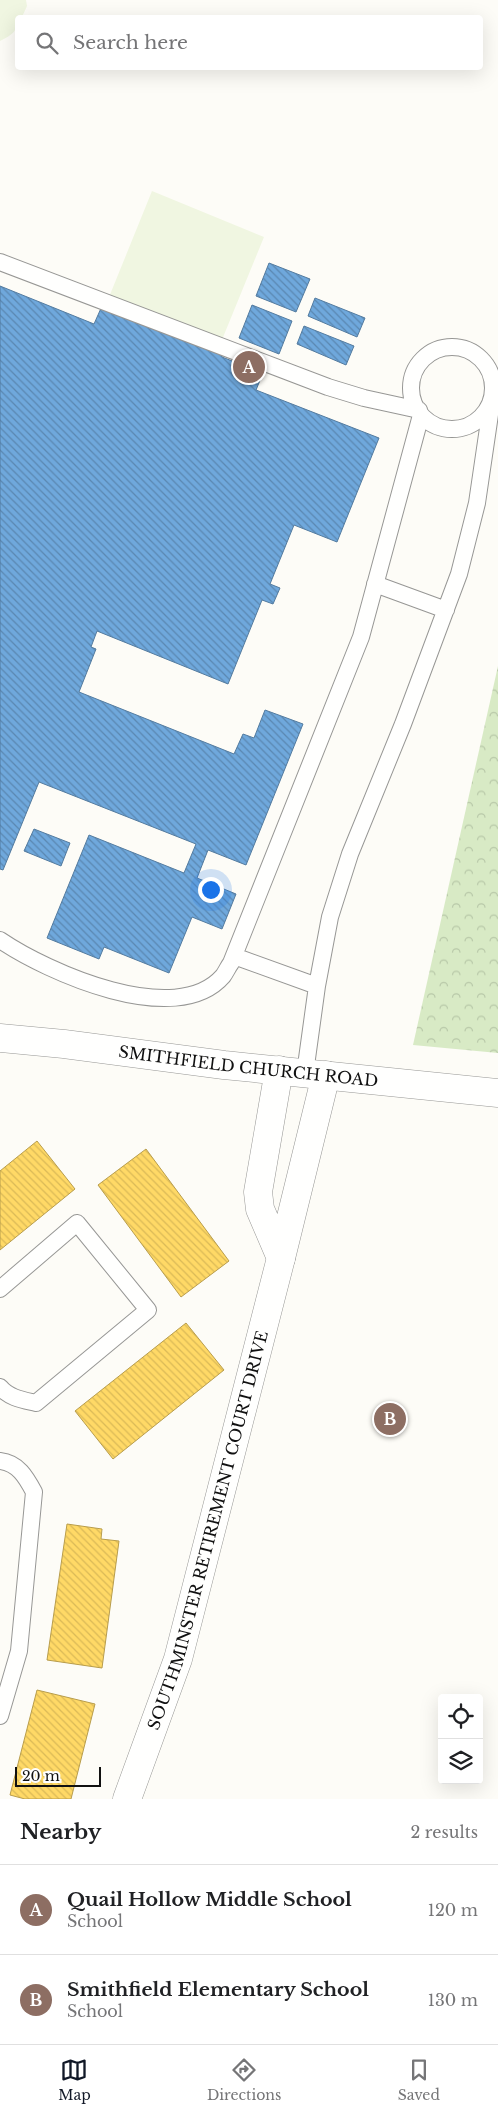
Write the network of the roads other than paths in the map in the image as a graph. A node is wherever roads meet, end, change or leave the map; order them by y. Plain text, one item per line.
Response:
1 (0, 262) edge
2 (494, 394) junction
3 (420, 412) junction
4 (375, 584) junction
5 (446, 610) junction
6 (0, 940) edge
7 (234, 956) junction
8 (316, 986) junction
9 (0, 1038) edge
10 (303, 1073) junction
11 (498, 1093) edge
12 (281, 1258) junction
13 (0, 1289) edge
14 (0, 1387) edge
15 (0, 1461) edge
16 (0, 1716) edge
17 (127, 1799) edge

1 - 3 lane
2 - 3 lane
2 - 3 lane
2 - 5 lane
3 - 4 lane
4 - 5 lane
4 - 7 lane
5 - 8 lane
6 - 7 lane
7 - 8 lane
8 - 10 lane
9 - 10 street, SMITHFIELD CHURCH ROAD
10 - 11 street, SMITHFIELD CHURCH ROAD
10 - 12 street, SOUTHMINSTER RETIREMENT COURT DRIVE
10 - 12 street
12 - 17 street, SOUTHMINSTER RETIREMENT COURT DRIVE
13 - 14 lane
15 - 16 lane

